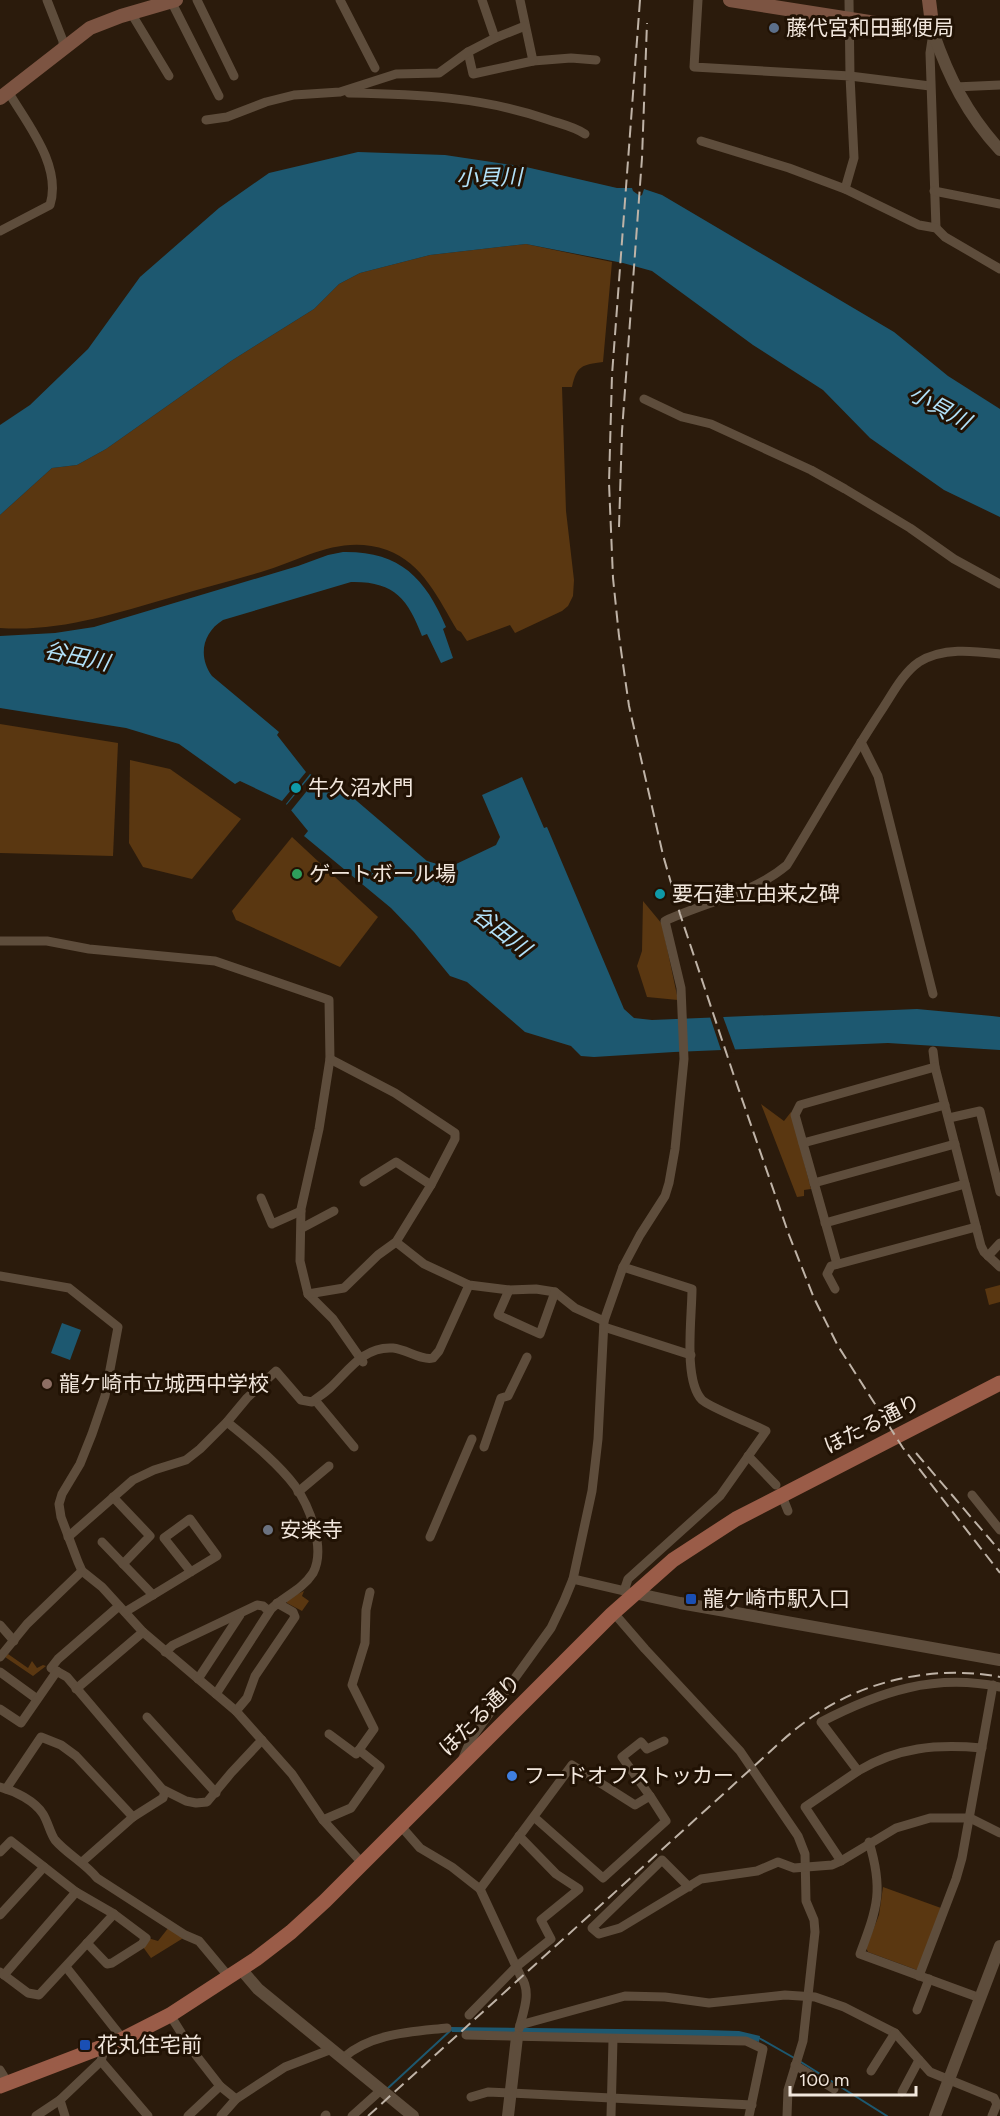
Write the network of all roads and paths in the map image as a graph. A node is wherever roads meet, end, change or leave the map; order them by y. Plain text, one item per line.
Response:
1 (47, 0) edge
2 (197, 0) edge
3 (340, 0) edge
4 (482, 0) edge
5 (520, 0) edge
6 (698, 0) edge
7 (730, 0) edge
8 (849, 0) edge
9 (928, 0) edge
10 (173, 1) edge
11 (780, 4) edge
12 (131, 13) junction
13 (850, 19) junction
14 (525, 26) junction
15 (933, 32) junction
16 (495, 38) junction
17 (63, 47) junction
18 (468, 52) junction
19 (596, 60) dead end
20 (533, 61) junction
21 (375, 68) dead end
22 (169, 76) dead end
23 (234, 76) dead end
24 (850, 76) junction
25 (1000, 85) edge
26 (930, 86) junction
27 (955, 87) junction
28 (340, 92) junction
29 (5, 95) edge
30 (219, 96) dead end
31 (206, 120) dead end
32 (585, 134) dead end
33 (702, 141) dead end
34 (1000, 150) edge
35 (845, 189) junction
36 (934, 191) junction
37 (1000, 204) edge
38 (936, 228) junction
39 (0, 231) edge
40 (1000, 269) edge
41 (644, 399) dead end
42 (1000, 584) edge
43 (1000, 654) edge
44 (861, 742) junction
45 (0, 941) edge
46 (933, 994) dead end
47 (933, 1051) dead end
48 (330, 1059) junction
49 (935, 1067) junction
50 (945, 1106) junction
51 (949, 1118) junction
52 (803, 1143) junction
53 (955, 1144) junction
54 (364, 1182) dead end
55 (814, 1184) junction
56 (965, 1184) junction
57 (431, 1185) junction
58 (1000, 1192) edge
59 (261, 1198) dead end
60 (301, 1211) junction
61 (334, 1211) dead end
62 (825, 1223) junction
63 (976, 1227) junction
64 (302, 1228) junction
65 (396, 1242) junction
66 (1000, 1243) edge
67 (988, 1256) junction
68 (837, 1264) junction
69 (623, 1267) junction
70 (1000, 1267) edge
71 (0, 1276) edge
72 (469, 1285) junction
73 (835, 1289) dead end
74 (509, 1290) junction
75 (555, 1292) junction
76 (308, 1294) junction
77 (604, 1324) junction
78 (691, 1355) junction
79 (527, 1357) dead end
80 (362, 1360) junction
81 (1000, 1383) edge
82 (315, 1400) junction
83 (227, 1422) junction
84 (472, 1439) dead end
85 (354, 1447) dead end
86 (484, 1447) dead end
87 (748, 1456) junction
88 (329, 1466) dead end
89 (776, 1485) dead end
90 (298, 1492) junction
91 (972, 1495) dead end
92 (113, 1497) junction
93 (784, 1501) dead end
94 (788, 1511) dead end
95 (1000, 1530) edge
96 (68, 1537) junction
97 (430, 1537) dead end
98 (102, 1542) dead end
99 (123, 1564) junction
100 (82, 1571) junction
101 (191, 1572) junction
102 (573, 1579) junction
103 (370, 1592) dead end
104 (629, 1592) junction
105 (153, 1595) junction
106 (277, 1603) junction
107 (122, 1609) junction
108 (269, 1611) junction
109 (614, 1612) junction
110 (241, 1613) junction
111 (0, 1625) edge
112 (143, 1632) junction
113 (14, 1641) junction
114 (165, 1652) junction
115 (0, 1657) edge
116 (1000, 1660) edge
117 (57, 1671) junction
118 (0, 1672) edge
119 (198, 1679) junction
120 (997, 1686) edge
121 (76, 1689) junction
122 (216, 1694) junction
123 (37, 1699) junction
124 (0, 1709) edge
125 (236, 1711) junction
126 (147, 1717) dead end
127 (329, 1734) dead end
128 (262, 1740) junction
129 (664, 1741) dead end
130 (982, 1748) junction
131 (359, 1750) junction
132 (461, 1763) junction
133 (858, 1771) junction
134 (3, 1788) edge
135 (165, 1791) junction
136 (216, 1793) junction
137 (650, 1796) junction
138 (133, 1817) junction
139 (534, 1817) junction
140 (970, 1818) junction
141 (323, 1820) junction
142 (399, 1824) junction
143 (1000, 1833) edge
144 (519, 1836) junction
145 (869, 1842) junction
146 (0, 1852) edge
147 (841, 1861) junction
148 (82, 1862) junction
149 (362, 1863) junction
150 (806, 1865) junction
151 (44, 1867) junction
152 (689, 1887) junction
153 (480, 1889) junction
154 (76, 1892) junction
155 (114, 1914) junction
156 (0, 1915) edge
157 (87, 1943) junction
158 (1000, 1946) edge
159 (66, 1967) junction
160 (516, 1968) junction
161 (235, 1973) junction
162 (2, 1974) edge
163 (920, 1976) junction
164 (929, 1979) junction
165 (807, 1996) junction
166 (980, 1998) junction
167 (917, 2010) dead end
168 (469, 2014) dead end
169 (170, 2015) junction
170 (447, 2028) dead end
171 (518, 2033) junction
172 (895, 2033) junction
173 (466, 2035) dead end
174 (123, 2038) junction
175 (614, 2040) junction
176 (332, 2049) junction
177 (101, 2054) junction
178 (343, 2058) junction
179 (919, 2060) junction
180 (795, 2065) junction
181 (871, 2071) dead end
182 (3, 2080) edge
183 (949, 2080) junction
184 (220, 2085) junction
185 (834, 2089) dead end
186 (383, 2092) junction
187 (511, 2092) junction
188 (902, 2092) dead end
189 (471, 2097) dead end
190 (612, 2097) junction
191 (236, 2099) junction
192 (60, 2100) junction
193 (752, 2104) junction
194 (36, 2116) edge
195 (65, 2116) edge
196 (148, 2116) edge
197 (188, 2116) edge
198 (221, 2116) edge
199 (352, 2116) edge
200 (413, 2116) edge
201 (508, 2116) edge
202 (611, 2116) edge
203 (749, 2116) edge
204 (788, 2116) edge
205 (935, 2116) edge
206 (992, 2116) edge

1 - 17 street
2 - 23 street
3 - 21 street
4 - 16 street
5 - 14 street
6 - 24 street
7 - 11 main road
8 - 13 street
9 - 15 main road
10 - 12 main road
10 - 30 street
11 - 13 main road
12 - 17 main road
12 - 22 street
13 - 15 main road
13 - 24 street
14 - 16 street
14 - 20 street
15 - 26 street
15 - 27 street
16 - 18 street
17 - 29 main road
18 - 20 street
18 - 28 street
19 - 20 street
24 - 26 street
24 - 35 street
25 - 27 street
26 - 36 street
27 - 34 street
28 - 31 street
28 - 32 street
29 - 39 street
33 - 35 street
35 - 38 street
36 - 37 street
36 - 38 street
38 - 40 street
41 - 42 street
43 - 44 street
44 - 46 street
44 - 69 street
45 - 48 street
47 - 49 street
48 - 57 street
48 - 60 street
49 - 50 street
49 - 52 street
50 - 51 street
50 - 52 street
51 - 53 street
51 - 58 street
52 - 55 street
53 - 55 street
53 - 56 street
54 - 57 street
55 - 62 street
56 - 62 street
56 - 63 street
57 - 65 street
59 - 60 street
60 - 64 street
61 - 64 street
62 - 68 street
63 - 67 street
63 - 68 street
64 - 76 street
65 - 72 street
65 - 76 street
66 - 67 street
67 - 70 street
68 - 73 street
69 - 77 street
69 - 78 street
71 - 96 street
72 - 74 street
72 - 80 street
74 - 75 street
74 - 75 street
75 - 77 street
76 - 80 street
77 - 78 street
77 - 102 street
78 - 87 street
79 - 86 street
80 - 82 street
81 - 104 main road, ほたる通り
82 - 83 street
82 - 85 street
83 - 90 street
83 - 92 street
84 - 97 street
87 - 89 street
87 - 104 street
88 - 90 street
90 - 106 street
91 - 95 street
92 - 96 street
92 - 99 street
93 - 94 street
96 - 100 street
98 - 99 street
99 - 105 street
100 - 107 street
100 - 113 street
101 - 101 street
101 - 105 street
102 - 104 street
102 - 132 street
103 - 131 street
104 - 109 main road, ほたる通り
104 - 116 street
105 - 107 street
106 - 108 street
106 - 125 street
107 - 112 street
107 - 117 street
108 - 110 street
108 - 122 street
109 - 132 main road, ほたる通り
109 - 150 street
110 - 114 street
110 - 119 street
111 - 113 street
112 - 114 street
112 - 121 street
113 - 115 street
114 - 119 street
117 - 121 street
117 - 123 street
118 - 123 street
119 - 122 street
120 - 130 street
120 - 133 street
121 - 135 street
122 - 125 street
123 - 124 street
125 - 128 street
126 - 136 street
127 - 131 street
128 - 136 street
128 - 141 street
129 - 137 street
130 - 133 street
130 - 140 street
131 - 141 street
132 - 142 main road, ほたる通り
133 - 147 street
134 - 138 street
134 - 148 street
135 - 136 street
135 - 138 street
137 - 139 street
137 - 139 street
138 - 148 street
139 - 144 street
140 - 143 street
140 - 145 street
140 - 163 street
141 - 149 street
142 - 149 main road, ほたる通り
142 - 153 street
144 - 153 street
144 - 160 street
145 - 147 street
145 - 163 street
146 - 151 street
147 - 150 street
148 - 161 street
149 - 161 main road, ほたる通り
150 - 152 street
150 - 165 street
151 - 154 street
151 - 156 street
152 - 152 street
153 - 160 street
154 - 155 street
154 - 162 street
155 - 157 street
155 - 157 street
157 - 159 street
158 - 166 street
159 - 162 street
159 - 174 street
160 - 168 street
160 - 171 street
161 - 169 main road, ほたる通り
161 - 176 street
163 - 164 street
164 - 166 street
164 - 167 street
165 - 171 street
165 - 172 street
165 - 180 street
166 - 183 street
169 - 174 main road, ほたる通り
169 - 184 street
170 - 178 street
171 - 173 street
171 - 175 street
171 - 187 street
172 - 179 street
172 - 181 street
174 - 177 main road, ほたる通り
175 - 190 street
175 - 193 street
176 - 178 street
176 - 191 street
177 - 182 main road, ほたる通り
177 - 192 street
177 - 196 street
178 - 186 street
179 - 183 street
179 - 188 street
180 - 185 street
180 - 204 street
183 - 205 street
183 - 206 street
184 - 191 street
184 - 197 street
186 - 199 street
186 - 200 street
187 - 189 street
187 - 190 street
187 - 201 street
190 - 193 street
190 - 202 street
191 - 198 street
192 - 194 street
192 - 195 street
193 - 203 street

